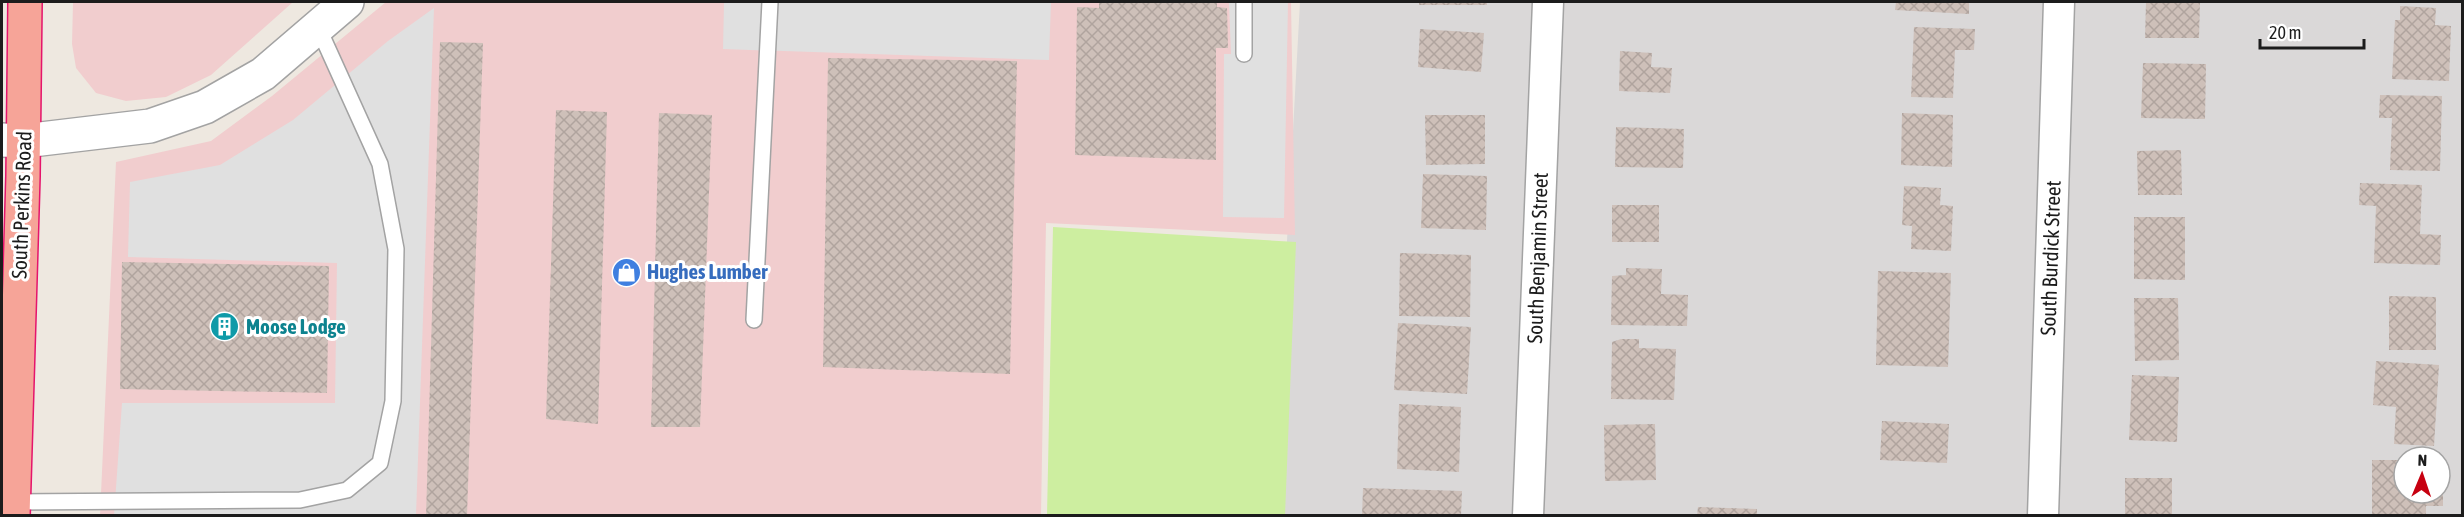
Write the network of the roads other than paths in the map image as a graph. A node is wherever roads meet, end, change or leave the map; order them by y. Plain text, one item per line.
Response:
1 (25, 2) edge
2 (347, 2) edge
3 (770, 2) edge
4 (1244, 2) edge
5 (1548, 2) edge
6 (2059, 2) edge
7 (318, 27) junction
8 (1244, 54) dead end
9 (13, 140) edge
10 (754, 320) dead end
11 (13, 509) edge
12 (1528, 516) edge
13 (2043, 516) edge

1 - 9 highway, South Perkins Road
2 - 7 street
3 - 10 lane
4 - 8 lane
5 - 12 street, South Benjamin Street
6 - 13 street, South Burdick Street
7 - 9 street
7 - 11 lane
9 - 11 highway, South Perkins Road

